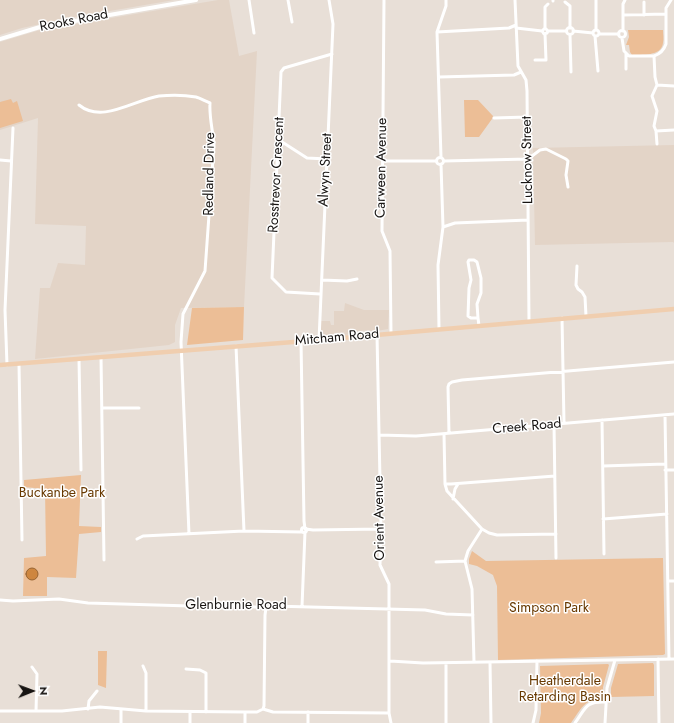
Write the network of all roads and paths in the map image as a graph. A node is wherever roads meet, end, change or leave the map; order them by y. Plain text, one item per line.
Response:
1 (196, 0) edge
2 (249, 0) edge
3 (288, 0) edge
4 (329, 0) edge
5 (384, 0) edge
6 (446, 0) edge
7 (515, 0) edge
8 (596, 0) edge
9 (625, 0) edge
10 (671, 0) edge
11 (181, 1) edge
12 (565, 2) dead end
13 (644, 2) dead end
14 (548, 4) dead end
15 (665, 14) junction
16 (623, 15) junction
17 (644, 15) junction
18 (292, 22) dead end
19 (516, 27) junction
20 (570, 28) junction
21 (543, 29) junction
22 (596, 30) junction
23 (566, 31) junction
24 (623, 31) junction
25 (437, 32) junction
26 (546, 32) junction
27 (573, 32) junction
28 (593, 33) junction
29 (254, 34) dead end
30 (599, 34) junction
31 (619, 34) junction
32 (570, 35) junction
33 (596, 36) junction
34 (622, 38) junction
35 (0, 39) edge
36 (332, 54) junction
37 (626, 54) junction
38 (654, 56) junction
39 (535, 60) dead end
40 (626, 69) dead end
41 (598, 71) dead end
42 (521, 72) junction
43 (571, 72) dead end
44 (439, 77) junction
45 (657, 85) junction
46 (674, 86) edge
47 (79, 105) dead end
48 (527, 117) junction
49 (494, 118) dead end
50 (13, 128) dead end
51 (674, 130) edge
52 (656, 131) junction
53 (278, 140) junction
54 (657, 144) dead end
55 (441, 157) junction
56 (327, 159) junction
57 (528, 159) junction
58 (0, 160) edge
59 (383, 160) junction
60 (11, 161) junction
61 (436, 161) junction
62 (444, 161) junction
63 (441, 164) junction
64 (568, 187) dead end
65 (528, 220) junction
66 (442, 227) junction
67 (577, 266) dead end
68 (357, 279) dead end
69 (322, 280) junction
70 (320, 294) junction
71 (674, 309) edge
72 (586, 316) junction
73 (478, 318) junction
74 (562, 318) junction
75 (530, 322) junction
76 (479, 326) junction
77 (438, 329) junction
78 (391, 334) junction
79 (378, 335) junction
80 (319, 340) junction
81 (301, 341) junction
82 (236, 346) junction
83 (182, 351) junction
84 (101, 357) junction
85 (79, 359) junction
86 (674, 362) edge
87 (19, 364) junction
88 (0, 365) edge
89 (7, 365) junction
90 (563, 371) junction
91 (102, 408) junction
92 (139, 408) dead end
93 (674, 414) edge
94 (665, 415) junction
95 (602, 420) junction
96 (554, 424) junction
97 (564, 424) junction
98 (449, 433) junction
99 (444, 434) junction
100 (380, 436) junction
101 (665, 464) junction
102 (603, 466) junction
103 (81, 470) dead end
104 (665, 470) junction
105 (674, 470) edge
106 (555, 476) junction
107 (445, 484) junction
108 (458, 484) junction
109 (453, 499) junction
110 (667, 514) junction
111 (603, 519) junction
112 (381, 529) junction
113 (482, 529) junction
114 (304, 530) junction
115 (244, 531) junction
116 (189, 534) junction
117 (556, 534) junction
118 (137, 539) dead end
119 (22, 540) dead end
120 (604, 554) dead end
121 (556, 558) dead end
122 (104, 560) dead end
123 (465, 561) junction
124 (436, 562) dead end
125 (668, 581) junction
126 (674, 581) edge
127 (0, 600) edge
128 (302, 606) junction
129 (266, 608) junction
130 (390, 610) junction
131 (473, 615) junction
132 (658, 659) junction
133 (669, 659) junction
134 (674, 659) edge
135 (615, 660) junction
136 (390, 661) junction
137 (474, 662) junction
138 (490, 662) junction
139 (537, 662) junction
140 (446, 663) junction
141 (143, 666) dead end
142 (32, 667) dead end
143 (186, 669) dead end
144 (97, 691) dead end
145 (606, 702) junction
146 (88, 709) junction
147 (121, 709) junction
148 (263, 709) junction
149 (0, 711) edge
150 (36, 711) junction
151 (146, 711) junction
152 (190, 712) junction
153 (206, 712) junction
154 (245, 712) junction
155 (308, 712) junction
156 (389, 713) junction
157 (121, 723) edge
158 (190, 723) edge
159 (245, 723) edge
160 (308, 723) edge
161 (391, 723) edge
162 (446, 723) edge
163 (491, 723) edge
164 (533, 723) edge
165 (575, 723) edge
166 (605, 723) edge
167 (659, 723) edge

1 - 11 street, Rooks Road
2 - 29 street
3 - 18 street
4 - 36 street, Alwyn Street
5 - 59 street, Carween Avenue
6 - 25 street
7 - 19 street, Lucknow Street
8 - 22 street
9 - 16 street
10 - 15 street
11 - 35 street, Rooks Road
12 - 20 street
13 - 17 street
14 - 21 street
15 - 17 street
15 - 38 street
16 - 17 street
16 - 24 street
19 - 21 street
19 - 25 street
19 - 42 street, Lucknow Street
20 - 23 street
20 - 27 street
21 - 26 street
22 - 28 street
22 - 30 street
23 - 26 street
23 - 32 street
24 - 31 street
24 - 34 street
25 - 44 street
26 - 39 street
27 - 28 street
27 - 32 street
28 - 33 street
30 - 31 street
30 - 33 street
31 - 34 street
32 - 43 street
33 - 41 street
34 - 37 street
36 - 53 street, Rosstrevor Crescent
36 - 56 street, Alwyn Street
37 - 38 street
37 - 40 street
38 - 45 street
42 - 44 street
42 - 48 street, Lucknow Street
44 - 55 street
45 - 46 street
45 - 52 street
47 - 83 street, Redland Drive
48 - 49 street
48 - 57 street, Lucknow Street
50 - 60 street
51 - 52 street
52 - 54 street
53 - 56 street
53 - 70 street, Rosstrevor Crescent
55 - 61 street
55 - 62 street
56 - 69 street, Alwyn Street
57 - 62 street
57 - 64 street
57 - 65 street, Lucknow Street
58 - 60 street
59 - 61 street
59 - 78 street, Carween Avenue
60 - 89 street
61 - 63 street
62 - 63 street
63 - 66 street
65 - 66 street
65 - 75 street, Lucknow Street
66 - 77 street
67 - 72 street
68 - 69 street
69 - 70 street, Alwyn Street
70 - 80 street, Alwyn Street
71 - 72 main road, Mitcham Road
72 - 74 main road, Mitcham Road
73 - 73 street
73 - 76 street
74 - 75 main road, Mitcham Road
74 - 90 street
75 - 76 main road, Mitcham Road
76 - 77 main road, Mitcham Road
77 - 78 main road, Mitcham Road
78 - 79 main road, Mitcham Road
79 - 80 main road, Mitcham Road
79 - 100 street, Orient Avenue
80 - 81 main road, Mitcham Road
81 - 82 main road, Mitcham Road
81 - 114 street
82 - 83 main road, Mitcham Road
82 - 115 street
83 - 84 main road, Mitcham Road
83 - 116 street
84 - 85 main road, Mitcham Road
84 - 91 street
85 - 87 main road, Mitcham Road
85 - 103 street
86 - 90 street
87 - 89 main road, Mitcham Road
87 - 119 street
88 - 89 main road, Mitcham Road
90 - 97 street
90 - 98 street
91 - 92 street
91 - 122 street
93 - 94 street, Creek Road
94 - 95 street, Creek Road
94 - 101 street
95 - 97 street, Creek Road
95 - 102 street
96 - 97 street, Creek Road
96 - 98 street, Creek Road
96 - 106 street
98 - 99 street, Creek Road
99 - 100 street, Creek Road
99 - 107 street
100 - 112 street, Orient Avenue
101 - 102 street
101 - 104 street
102 - 111 street
104 - 105 street
104 - 110 street
106 - 108 street
106 - 117 street
107 - 108 street
107 - 109 street
108 - 109 street
109 - 113 street
110 - 111 street
110 - 125 street
111 - 120 street
112 - 114 street
112 - 130 street, Orient Avenue
113 - 117 street
113 - 123 street
114 - 115 street
114 - 128 street
115 - 116 street
116 - 118 street
117 - 121 street
123 - 124 street
123 - 131 street
125 - 126 street
125 - 133 street
127 - 129 street, Glenburnie Road
128 - 129 street, Glenburnie Road
128 - 130 street, Glenburnie Road
129 - 148 street
130 - 131 street, Glenburnie Road
130 - 136 street, Orient Avenue
131 - 137 street
132 - 133 street
132 - 135 street
132 - 167 street
133 - 134 street
135 - 139 street
135 - 145 street
136 - 140 street
136 - 156 street, Orient Avenue
137 - 138 street
137 - 140 street
138 - 139 street
138 - 163 street
139 - 164 street
140 - 162 street
141 - 151 street
142 - 150 street
143 - 153 street
144 - 146 street
145 - 165 street
145 - 166 street
146 - 147 street
146 - 150 street
147 - 151 street
147 - 157 street
148 - 154 street
148 - 155 street
149 - 150 street
151 - 152 street
152 - 153 street
152 - 158 street
153 - 154 street
154 - 159 street
155 - 156 street
155 - 160 street
156 - 161 street, Orient Avenue

